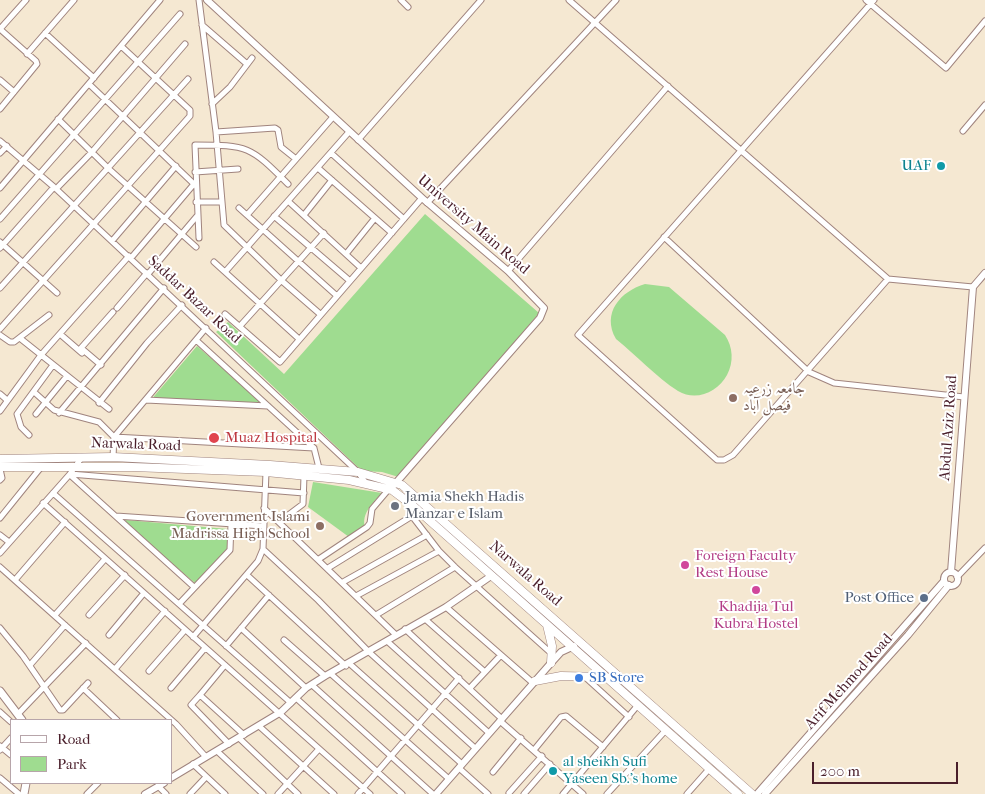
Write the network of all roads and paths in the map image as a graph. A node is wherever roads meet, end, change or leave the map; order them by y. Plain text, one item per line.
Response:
1 (26, 0) edge
2 (74, 0) edge
3 (160, 0) edge
4 (199, 0) edge
5 (207, 0) edge
6 (401, 0) edge
7 (481, 0) edge
8 (569, 0) edge
9 (616, 0) edge
10 (870, 1) edge
11 (408, 7) dead end
12 (180, 14) dead end
13 (985, 21) edge
14 (596, 23) junction
15 (201, 24) junction
16 (0, 29) edge
17 (46, 33) junction
18 (185, 44) dead end
19 (121, 46) junction
20 (27, 54) junction
21 (252, 58) dead end
22 (138, 62) junction
23 (247, 64) junction
24 (94, 78) junction
25 (188, 79) dead end
26 (0, 80) edge
27 (156, 80) junction
28 (89, 84) junction
29 (668, 86) junction
30 (14, 92) junction
31 (174, 95) junction
32 (105, 98) junction
33 (212, 104) junction
34 (984, 107) edge
35 (0, 109) edge
36 (124, 116) junction
37 (334, 117) junction
38 (58, 119) junction
39 (963, 131) dead end
40 (216, 132) junction
41 (350, 132) junction
42 (142, 133) junction
43 (74, 134) junction
44 (0, 140) edge
45 (358, 140) junction
46 (217, 145) junction
47 (7, 146) junction
48 (159, 150) junction
49 (740, 150) junction
50 (92, 152) junction
51 (0, 153) edge
52 (331, 153) junction
53 (23, 160) junction
54 (296, 160) junction
55 (176, 166) junction
56 (318, 168) junction
57 (109, 169) junction
58 (238, 169) dead end
59 (218, 170) junction
60 (196, 172) junction
61 (40, 174) junction
62 (281, 177) junction
63 (332, 180) junction
64 (128, 184) junction
65 (288, 184) dead end
66 (0, 188) edge
67 (55, 188) junction
68 (146, 200) junction
69 (424, 200) junction
70 (288, 201) junction
71 (196, 202) junction
72 (220, 202) junction
73 (74, 205) junction
74 (239, 208) dead end
75 (247, 215) junction
76 (304, 215) junction
77 (196, 216) junction
78 (274, 216) junction
79 (164, 217) junction
80 (376, 218) junction
81 (0, 219) edge
82 (404, 219) junction
83 (94, 224) junction
84 (262, 230) junction
85 (324, 233) junction
86 (392, 233) junction
87 (182, 234) junction
88 (664, 237) junction
89 (199, 238) dead end
90 (112, 241) junction
91 (1, 245) edge
92 (196, 247) dead end
93 (311, 247) junction
94 (246, 248) junction
95 (346, 254) junction
96 (130, 257) junction
97 (23, 262) junction
98 (214, 262) dead end
99 (298, 262) junction
100 (361, 268) junction
101 (508, 271) junction
102 (225, 272) junction
103 (985, 273) edge
104 (148, 274) junction
105 (888, 279) junction
106 (43, 281) junction
107 (282, 281) junction
108 (350, 281) junction
109 (973, 287) junction
110 (0, 288) edge
111 (164, 288) junction
112 (57, 293) dead end
113 (337, 296) junction
114 (260, 304) junction
115 (182, 305) junction
116 (118, 308) dead end
117 (113, 312) dead end
118 (226, 314) dead end
119 (320, 314) junction
120 (49, 315) dead end
121 (240, 326) junction
122 (0, 328) edge
123 (206, 328) junction
124 (60, 334) junction
125 (0, 335) edge
126 (21, 339) junction
127 (196, 340) junction
128 (299, 340) junction
129 (41, 355) junction
130 (94, 364) dead end
131 (54, 365) junction
132 (100, 365) junction
133 (809, 372) junction
134 (67, 376) junction
135 (81, 387) junction
136 (34, 392) junction
137 (0, 394) edge
138 (964, 397) junction
139 (7, 400) junction
140 (146, 400) junction
141 (45, 401) junction
142 (99, 404) junction
143 (268, 406) junction
144 (109, 409) dead end
145 (0, 411) edge
146 (60, 412) junction
147 (36, 414) dead end
148 (29, 435) dead end
149 (114, 437) junction
150 (314, 448) junction
151 (82, 457) junction
152 (113, 457) junction
153 (0, 459) edge
154 (42, 465) junction
155 (77, 465) junction
156 (0, 468) edge
157 (318, 468) junction
158 (266, 472) junction
159 (358, 472) junction
160 (70, 474) junction
161 (304, 476) junction
162 (0, 480) edge
163 (366, 482) junction
164 (396, 483) junction
165 (389, 489) junction
166 (265, 491) junction
167 (53, 493) junction
168 (304, 493) junction
169 (44, 503) junction
170 (264, 508) junction
171 (116, 516) junction
172 (0, 518) edge
173 (65, 522) junction
174 (279, 522) junction
175 (231, 524) junction
176 (264, 526) junction
177 (426, 534) junction
178 (0, 535) edge
179 (9, 542) junction
180 (985, 548) edge
181 (263, 549) junction
182 (439, 551) junction
183 (0, 553) edge
184 (105, 559) junction
185 (319, 559) junction
186 (455, 567) junction
187 (0, 568) edge
188 (328, 568) junction
189 (951, 572) junction
190 (125, 575) junction
191 (247, 575) junction
192 (491, 576) junction
193 (957, 577) junction
194 (15, 580) junction
195 (343, 582) junction
196 (947, 583) junction
197 (194, 587) junction
198 (478, 587) junction
199 (144, 593) junction
200 (269, 595) junction
201 (356, 596) junction
202 (180, 604) junction
203 (446, 607) junction
204 (165, 611) junction
205 (55, 615) junction
206 (89, 615) dead end
207 (376, 615) junction
208 (425, 619) junction
209 (65, 625) junction
210 (547, 625) junction
211 (203, 626) junction
212 (0, 628) edge
213 (240, 628) junction
214 (406, 629) junction
215 (185, 630) junction
216 (109, 635) dead end
217 (396, 635) junction
218 (193, 637) junction
219 (284, 640) dead end
220 (386, 641) junction
221 (86, 643) junction
222 (583, 643) junction
223 (889, 644) junction
224 (226, 646) junction
225 (571, 647) junction
226 (205, 648) junction
227 (895, 650) junction
228 (369, 652) junction
229 (501, 655) junction
230 (553, 658) junction
231 (30, 665) junction
232 (224, 665) junction
233 (348, 665) junction
234 (115, 669) junction
235 (149, 670) dead end
236 (485, 672) junction
237 (328, 675) junction
238 (583, 675) junction
239 (606, 677) junction
240 (459, 678) junction
241 (534, 682) junction
242 (88, 683) dead end
243 (309, 687) junction
244 (45, 688) junction
245 (83, 688) junction
246 (171, 688) dead end
247 (470, 688) junction
248 (850, 688) junction
249 (0, 691) edge
250 (856, 693) junction
251 (446, 694) junction
252 (200, 695) junction
253 (293, 701) junction
254 (638, 705) junction
255 (432, 710) junction
256 (0, 712) edge
257 (281, 712) junction
258 (20, 717) edge
259 (629, 718) junction
260 (116, 719) edge
261 (170, 719) edge
262 (172, 720) edge
263 (501, 720) junction
264 (10, 721) edge
265 (418, 725) junction
266 (259, 726) junction
267 (665, 731) junction
268 (489, 733) junction
269 (241, 737) junction
270 (521, 738) junction
271 (405, 740) junction
272 (229, 744) junction
273 (603, 747) junction
274 (475, 748) junction
275 (319, 749) junction
276 (534, 750) junction
277 (800, 750) junction
278 (217, 751) junction
279 (542, 756) junction
280 (206, 757) junction
281 (390, 757) junction
282 (193, 764) junction
283 (550, 764) junction
284 (461, 766) junction
285 (304, 767) junction
286 (710, 768) junction
287 (377, 772) junction
288 (494, 772) dead end
289 (173, 775) edge
290 (206, 777) junction
291 (449, 780) junction
292 (11, 784) edge
293 (97, 784) edge
294 (161, 784) edge
295 (288, 784) junction
296 (572, 784) junction
297 (364, 788) junction
298 (23, 791) edge
299 (509, 793) edge
300 (87, 794) edge
301 (145, 794) edge
302 (166, 794) edge
303 (190, 794) edge
304 (225, 794) edge
305 (263, 794) edge
306 (278, 794) edge
307 (298, 794) edge
308 (334, 794) edge
309 (358, 794) edge
310 (370, 794) edge
311 (402, 794) edge
312 (434, 794) edge
313 (488, 794) edge
314 (524, 794) edge
315 (563, 794) edge
316 (583, 794) edge
317 (607, 794) edge
318 (687, 794) edge
319 (738, 794) edge
320 (752, 794) edge
321 (757, 794) edge
322 (765, 794) edge

1 - 16 street
2 - 17 street
3 - 19 street
4 - 15 street
5 - 37 street, University Main Road
6 - 11 street
7 - 45 street
8 - 14 street
9 - 14 street
10 - 13 street
10 - 49 street
12 - 22 street
14 - 29 street
14 - 69 street
15 - 23 street
15 - 33 street
16 - 20 street
17 - 20 street
17 - 24 street
18 - 27 street
19 - 22 street
19 - 24 street
20 - 30 street
21 - 23 street
22 - 27 street
22 - 32 street
23 - 33 street
24 - 28 street
25 - 31 street
26 - 30 street
27 - 31 street
27 - 36 street
28 - 32 street
28 - 38 street
29 - 49 street
29 - 101 street
30 - 35 street
31 - 42 street
31 - 48 street
32 - 36 street
32 - 43 street
33 - 40 street
34 - 39 street
36 - 42 street
36 - 50 street
37 - 41 street, University Main Road
37 - 54 street
38 - 43 street
38 - 53 street
40 - 46 street
40 - 54 street
41 - 45 street, University Main Road
41 - 52 street
42 - 48 street
42 - 57 street
43 - 50 street
43 - 61 street
44 - 47 street, Saddar Bazar Road
45 - 69 street, University Main Road
46 - 59 street
46 - 60 street
46 - 62 street
47 - 51 street
47 - 53 street, Saddar Bazar Road
48 - 55 street
48 - 64 street
49 - 88 street
49 - 105 street
50 - 57 street
50 - 67 street
52 - 56 street
52 - 82 street
53 - 61 street, Saddar Bazar Road
53 - 66 street
54 - 62 street
55 - 68 street
55 - 79 street
56 - 63 street
56 - 70 street
57 - 64 street
57 - 73 street
58 - 59 street
59 - 60 street
59 - 72 street
60 - 71 street
61 - 67 street, Saddar Bazar Road
61 - 81 street
62 - 65 street
62 - 75 street
63 - 76 street
63 - 80 street
64 - 68 street
64 - 83 street
67 - 73 street, Saddar Bazar Road
67 - 91 street
68 - 79 street
68 - 90 street
69 - 82 street
69 - 101 street, University Main Road
70 - 76 street
70 - 78 street
71 - 72 street
71 - 77 street
72 - 94 street
73 - 83 street, Saddar Bazar Road
73 - 97 street
74 - 75 street
75 - 84 street
76 - 85 street
77 - 87 street
77 - 89 street
78 - 84 street
78 - 93 street
79 - 87 street
79 - 96 street
80 - 86 street
80 - 95 street
82 - 86 street
83 - 90 street, Saddar Bazar Road
83 - 106 street
84 - 94 street
84 - 99 street
85 - 93 street
85 - 95 street
86 - 100 street
87 - 92 street
87 - 104 street
88 - 133 street
88 - 133 street
90 - 96 street, Saddar Bazar Road
91 - 97 street
93 - 99 street
93 - 108 street
94 - 102 street
94 - 107 street
95 - 100 street
96 - 104 street, Saddar Bazar Road
96 - 124 street
97 - 106 street
97 - 110 street
98 - 102 street
99 - 107 street
99 - 113 street
100 - 108 street
101 - 164 street, University Main Road
102 - 114 street
103 - 109 street
104 - 111 street, Saddar Bazar Road
104 - 116 street
105 - 109 street
105 - 133 street
106 - 112 street
106 - 122 street
107 - 114 street
107 - 119 street
108 - 113 street
109 - 138 street, Abdul Aziz Road
111 - 115 street, Saddar Bazar Road
111 - 132 street
113 - 119 street
114 - 121 street
114 - 128 street
115 - 123 street, Saddar Bazar Road
115 - 142 street
117 - 132 street
118 - 121 street
119 - 128 street
120 - 126 street
121 - 128 street
123 - 127 street
123 - 159 street, Saddar Bazar Road
124 - 129 street
124 - 130 street
125 - 126 street
126 - 129 street
127 - 140 street
127 - 143 street
129 - 131 street
129 - 139 street
131 - 134 street
131 - 136 street
132 - 135 street
133 - 138 street
134 - 135 street
134 - 141 street
135 - 142 street
135 - 146 street
136 - 141 street
136 - 148 street
137 - 139 street
138 - 189 street, Abdul Aziz Road
139 - 145 street
140 - 143 street
140 - 149 street
141 - 146 street
141 - 147 street
142 - 144 street
143 - 150 street
146 - 149 street
149 - 150 street
149 - 152 street
150 - 157 street
151 - 152 main road, Narwala Road
151 - 153 main road, Narwala Road
151 - 155 street
152 - 157 main road, Narwala Road
154 - 155 main road, Narwala Road
154 - 156 main road, Narwala Road
154 - 172 street
155 - 158 main road, Narwala Road
155 - 160 street
156 - 162 street
157 - 159 main road, Narwala Road
158 - 161 main road, Narwala Road
158 - 166 street
159 - 163 street, Saddar Bazar Road
159 - 164 main road, Narwala Road
160 - 166 street
160 - 167 street
160 - 171 street
161 - 163 main road, Narwala Road
161 - 168 street
163 - 165 main road, Narwala Road
164 - 165 street, University Main Road
164 - 222 main road, Narwala Road
165 - 185 street
165 - 192 main road, Narwala Road
166 - 168 street
166 - 170 street
167 - 169 street
167 - 202 street
168 - 174 street
169 - 173 street
169 - 179 street
170 - 174 street
170 - 176 street
171 - 175 street
171 - 197 street
173 - 184 street
173 - 194 street
174 - 185 street
175 - 176 street
175 - 197 street
176 - 181 street
177 - 182 street
177 - 188 street
177 - 195 street
178 - 179 street
179 - 183 street
180 - 193 street
181 - 191 street
181 - 228 street
182 - 186 street
182 - 201 street
184 - 190 street
184 - 205 street
185 - 188 street
186 - 198 street
186 - 207 street
187 - 194 street
188 - 195 street
189 - 193 street
189 - 196 street
190 - 199 street
190 - 206 street
191 - 200 street
191 - 211 street
192 - 198 street
192 - 210 main road, Narwala Road
193 - 196 street
194 - 205 street
195 - 201 street
196 - 223 street
196 - 227 street, Arif Mehmod Road
197 - 202 street
198 - 203 street
198 - 230 street
199 - 204 street
199 - 216 street
200 - 213 street
200 - 233 street
201 - 207 street
202 - 211 street
203 - 208 street
203 - 229 street
204 - 215 street
204 - 234 street
205 - 209 street
207 - 217 street
208 - 214 street
208 - 236 street
209 - 221 street
209 - 231 street
210 - 225 main road, Narwala Road
210 - 230 main road
211 - 218 street
211 - 224 street
212 - 231 street
213 - 224 street
213 - 243 street
214 - 217 street
214 - 240 street
215 - 218 street
215 - 235 street
217 - 220 street
218 - 226 street
219 - 237 street
220 - 228 street
220 - 251 street
221 - 234 street
221 - 244 street
222 - 225 street
222 - 320 main road, Narwala Road
223 - 227 street
223 - 248 street
224 - 253 street
225 - 230 street
225 - 239 main road, Narwala Road
226 - 232 street
226 - 246 street
227 - 250 street, Arif Mehmod Road
228 - 233 street
228 - 255 street
229 - 236 street
229 - 241 street
230 - 241 street
231 - 244 street
232 - 252 street
232 - 257 street
233 - 237 street
233 - 265 street
234 - 261 street
236 - 247 street
237 - 243 street
237 - 271 street
238 - 239 main road
238 - 241 main road
238 - 259 street
239 - 254 main road, Narwala Road
240 - 247 street
240 - 251 street
241 - 263 street
242 - 245 street
243 - 253 street
243 - 281 street
244 - 245 street
244 - 258 street
245 - 260 street
247 - 263 street
248 - 250 street
248 - 277 street
249 - 258 main road
250 - 277 street, Arif Mehmod Road
251 - 255 street
251 - 268 street
252 - 269 street
252 - 272 street
253 - 257 street
253 - 287 street
254 - 259 street
254 - 267 main road, Narwala Road
255 - 265 street
255 - 274 street
256 - 264 street
257 - 266 street
257 - 275 street
259 - 273 street
262 - 280 street
263 - 268 street
263 - 270 street
265 - 271 street
265 - 284 street
266 - 269 street
266 - 285 street
267 - 286 main road, Narwala Road
267 - 317 street
268 - 274 street
269 - 272 street
269 - 295 street
270 - 276 street
270 - 288 street
271 - 281 street
271 - 291 street
272 - 278 street
273 - 276 street
273 - 296 street
274 - 284 street
275 - 285 street
275 - 297 street
276 - 279 street
277 - 321 street
277 - 322 street, Arif Mehmod Road
278 - 280 street
278 - 305 street
279 - 283 street
279 - 299 street
280 - 282 street
281 - 287 street
281 - 312 street
282 - 289 street
282 - 290 street
283 - 296 street
283 - 314 street
284 - 291 street
284 - 313 street
285 - 295 street
285 - 308 street
286 - 318 street
286 - 319 main road, Narwala Road
287 - 297 street
287 - 311 street
290 - 303 street
290 - 304 street
291 - 312 street
292 - 298 street
293 - 300 street
294 - 301 street
294 - 302 street
295 - 306 street
295 - 307 street
296 - 315 street
296 - 316 street
297 - 309 street
297 - 310 street

